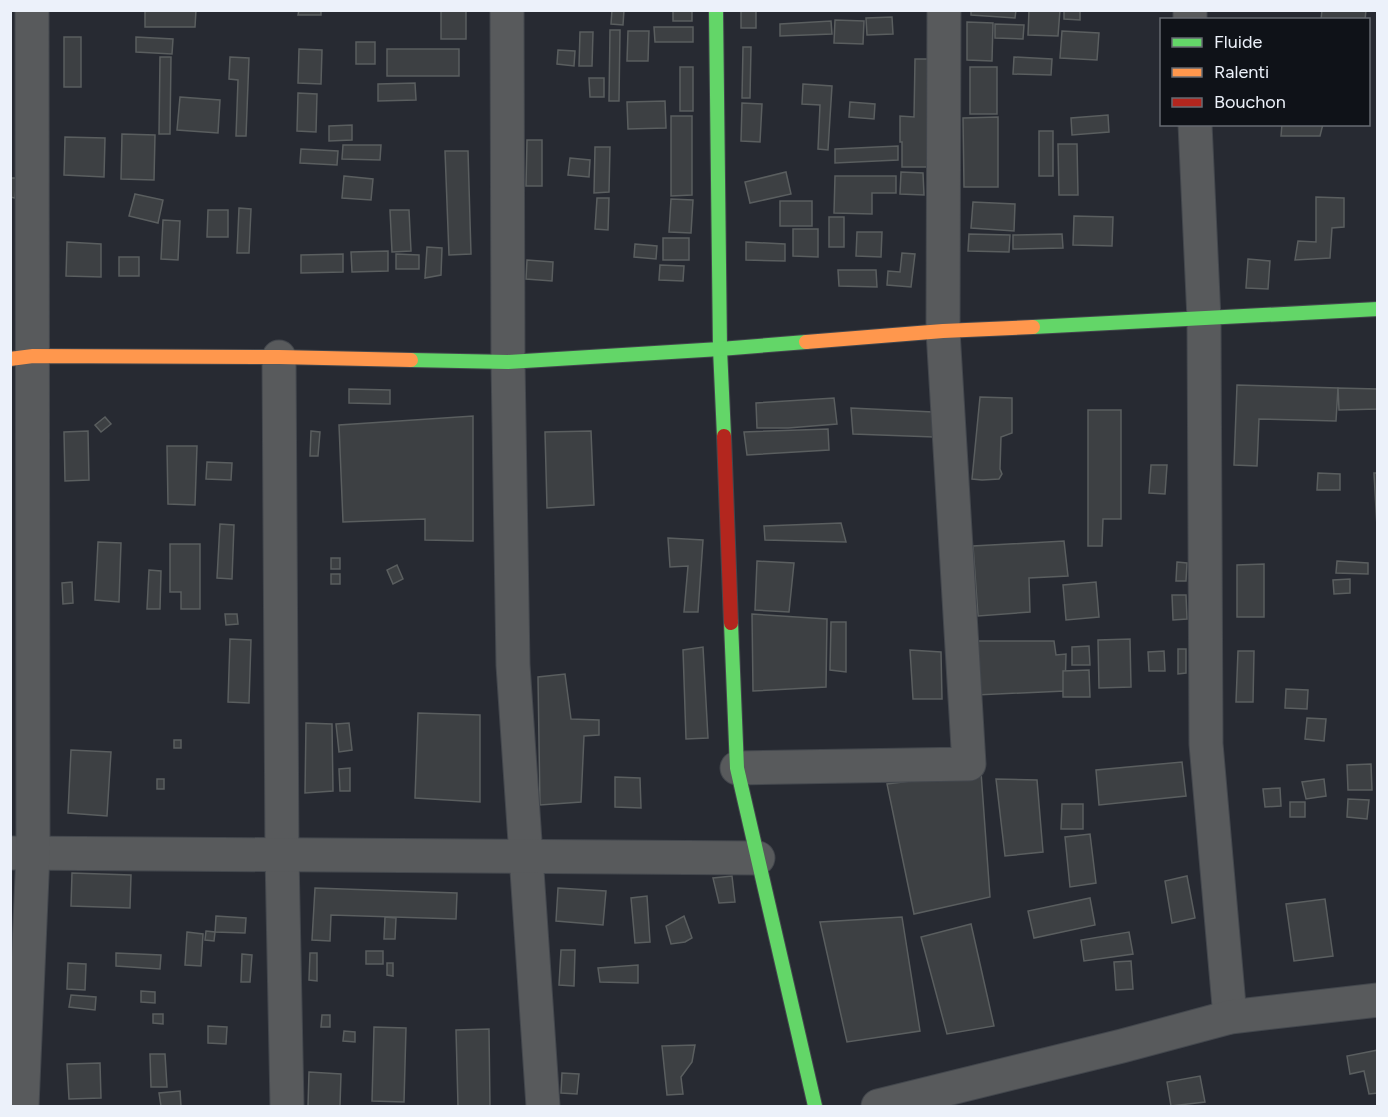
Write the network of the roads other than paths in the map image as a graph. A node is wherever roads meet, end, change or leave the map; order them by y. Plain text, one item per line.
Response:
1 (32, 10) edge
2 (507, 10) edge
3 (716, 10) edge
4 (944, 10) edge
5 (1195, 126) edge
6 (1377, 309) edge
7 (1204, 319) junction
8 (943, 331) junction
9 (720, 349) junction
10 (22, 357) edge
11 (279, 357) junction
12 (508, 362) junction
13 (737, 768) junction
14 (22, 853) edge
15 (282, 855) junction
16 (526, 856) junction
17 (758, 858) junction
18 (1377, 1000) edge
19 (1230, 1017) junction
20 (22, 1107) edge
21 (287, 1107) edge
22 (543, 1107) edge
23 (815, 1107) edge
24 (878, 1107) edge

1 - 10 street
2 - 12 street
3 - 9 main road
4 - 8 street
5 - 7 street
6 - 7 main road
7 - 8 main road
7 - 19 street
8 - 9 main road
8 - 13 street
9 - 12 main road
9 - 13 main road
10 - 11 main road
10 - 14 street
11 - 12 main road
11 - 15 street
12 - 16 street
13 - 17 main road
14 - 15 street
14 - 20 street
15 - 16 street
15 - 21 street
16 - 17 street
16 - 22 street
17 - 23 main road
18 - 19 street
19 - 24 street

